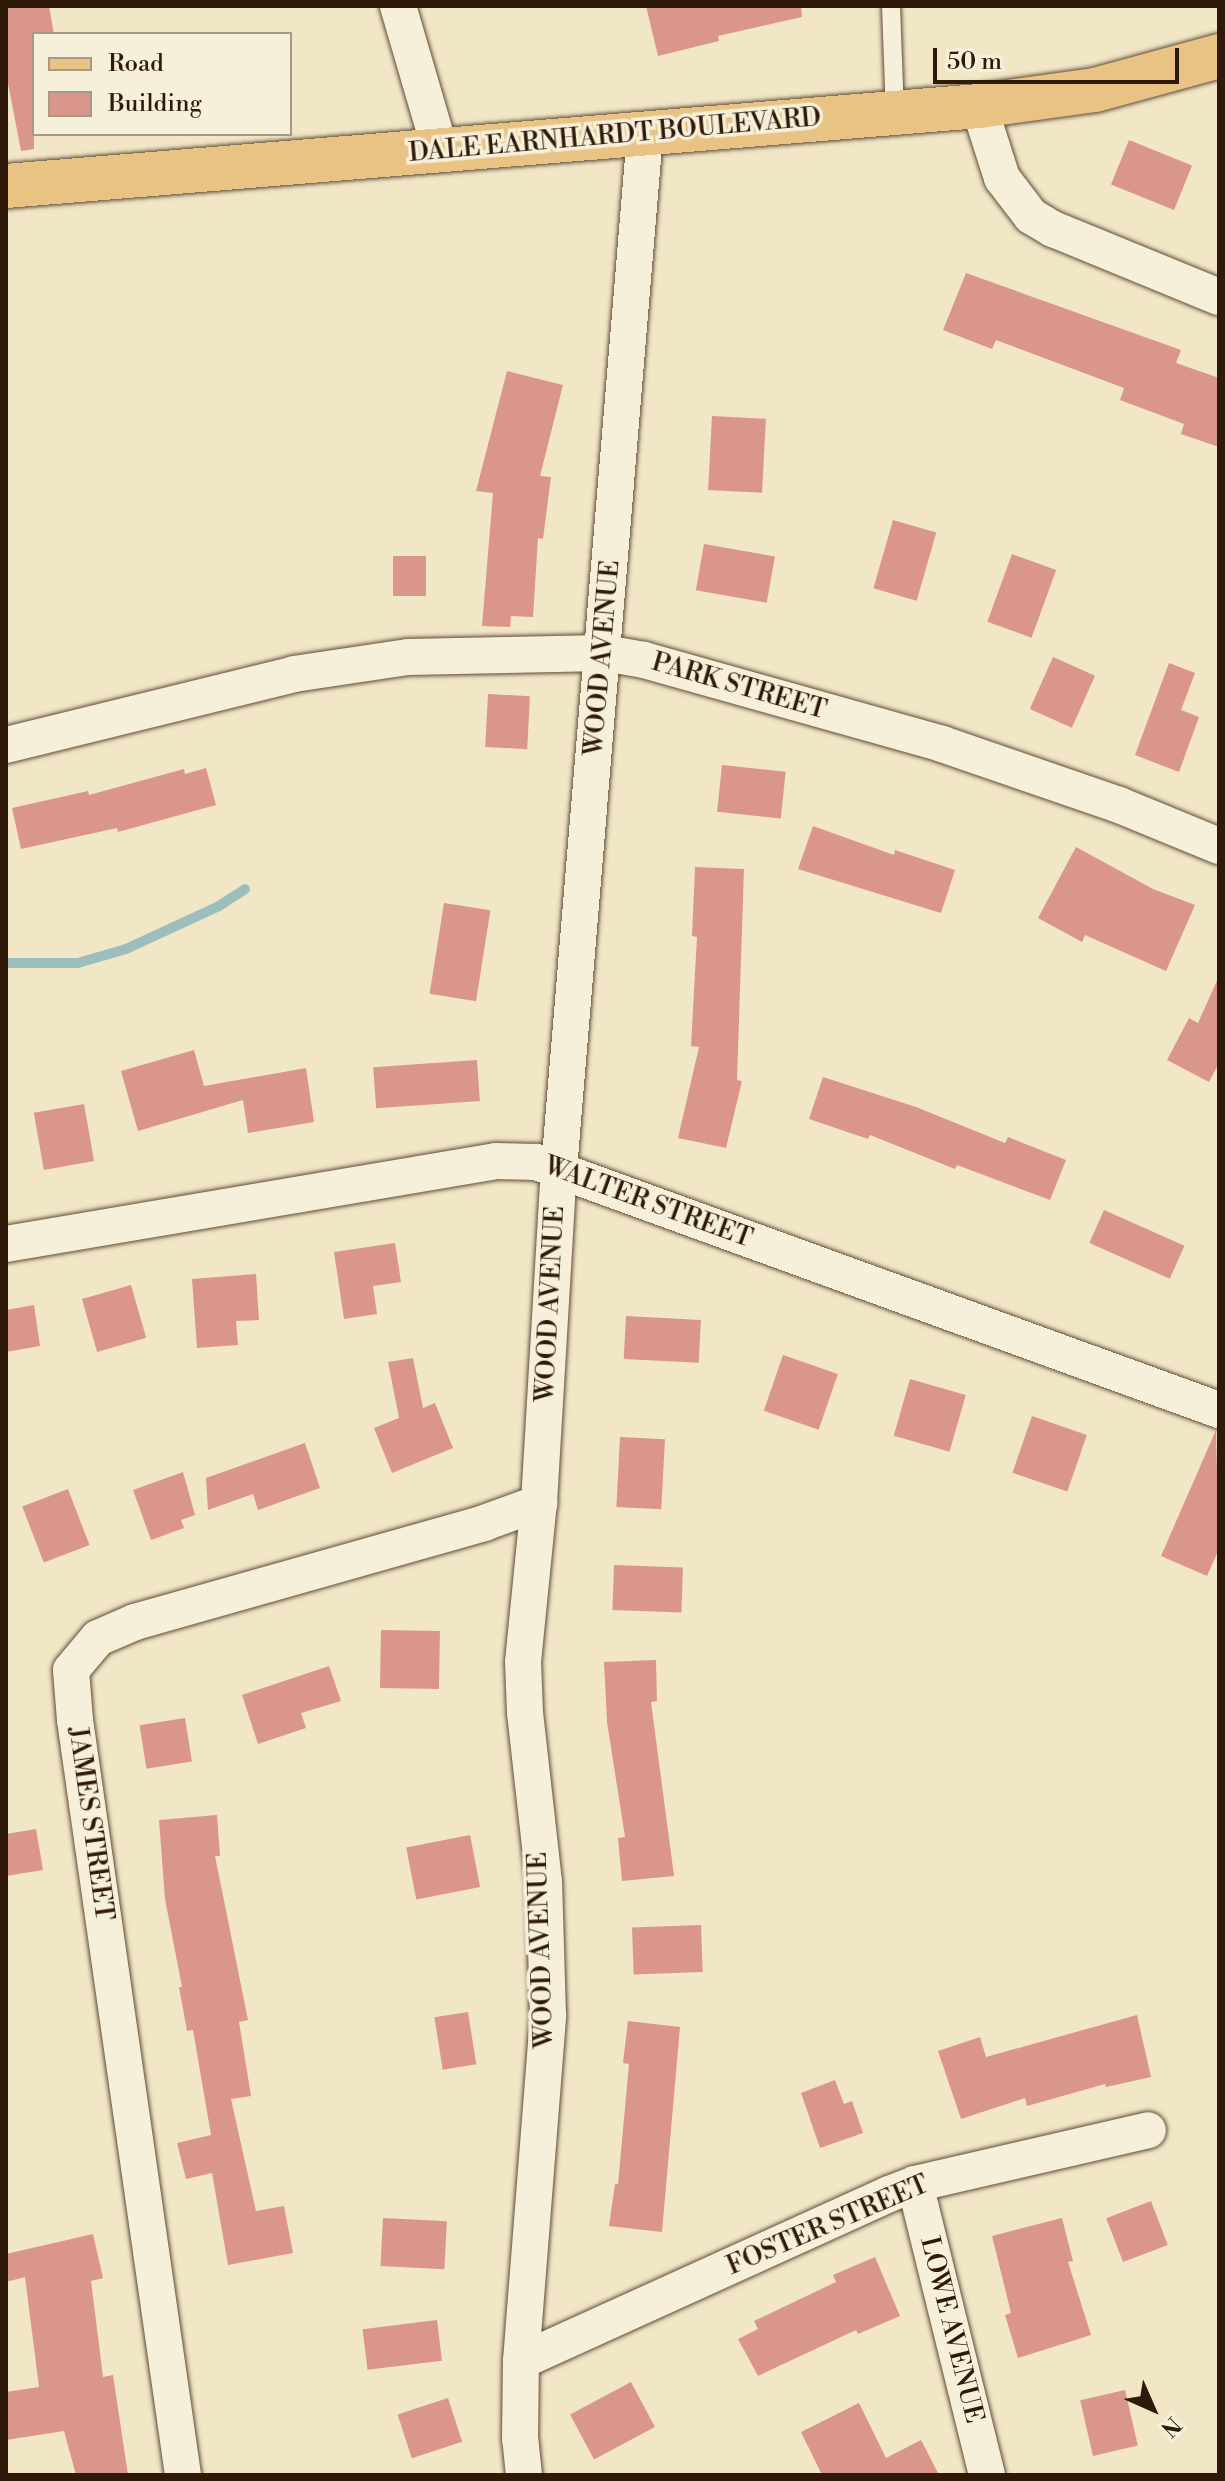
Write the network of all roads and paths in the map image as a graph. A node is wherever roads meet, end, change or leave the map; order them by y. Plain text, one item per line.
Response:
1 (398, 6) edge
2 (891, 6) edge
3 (1219, 56) edge
4 (979, 106) junction
5 (895, 113) junction
6 (645, 133) junction
7 (440, 150) junction
8 (6, 186) edge
9 (1219, 297) edge
10 (604, 653) junction
11 (6, 745) edge
12 (1219, 846) edge
13 (559, 1169) junction
14 (6, 1244) edge
15 (1219, 1410) edge
16 (539, 1503) junction
17 (1148, 2130) dead end
18 (915, 2184) junction
19 (521, 2361) junction
20 (183, 2475) edge
21 (524, 2475) edge
22 (987, 2475) edge

1 - 7 street
2 - 5 lane
3 - 4 main road, DALE EARNHARDT BOULEVARD
4 - 5 main road, DALE EARNHARDT BOULEVARD
4 - 9 street
5 - 6 main road, DALE EARNHARDT BOULEVARD
6 - 7 main road, DALE EARNHARDT BOULEVARD
6 - 10 street, WOOD AVENUE
7 - 8 main road, DALE EARNHARDT BOULEVARD
10 - 11 street, PARK STREET
10 - 12 street, PARK STREET
10 - 13 street, WOOD AVENUE
13 - 14 street, WALTER STREET
13 - 15 street, WALTER STREET
13 - 16 street, WOOD AVENUE
16 - 19 street, WOOD AVENUE
16 - 20 street, JAMES STREET
17 - 18 street, FOSTER STREET
18 - 19 street, FOSTER STREET
18 - 22 street, LOWE AVENUE
19 - 21 street, WOOD AVENUE

